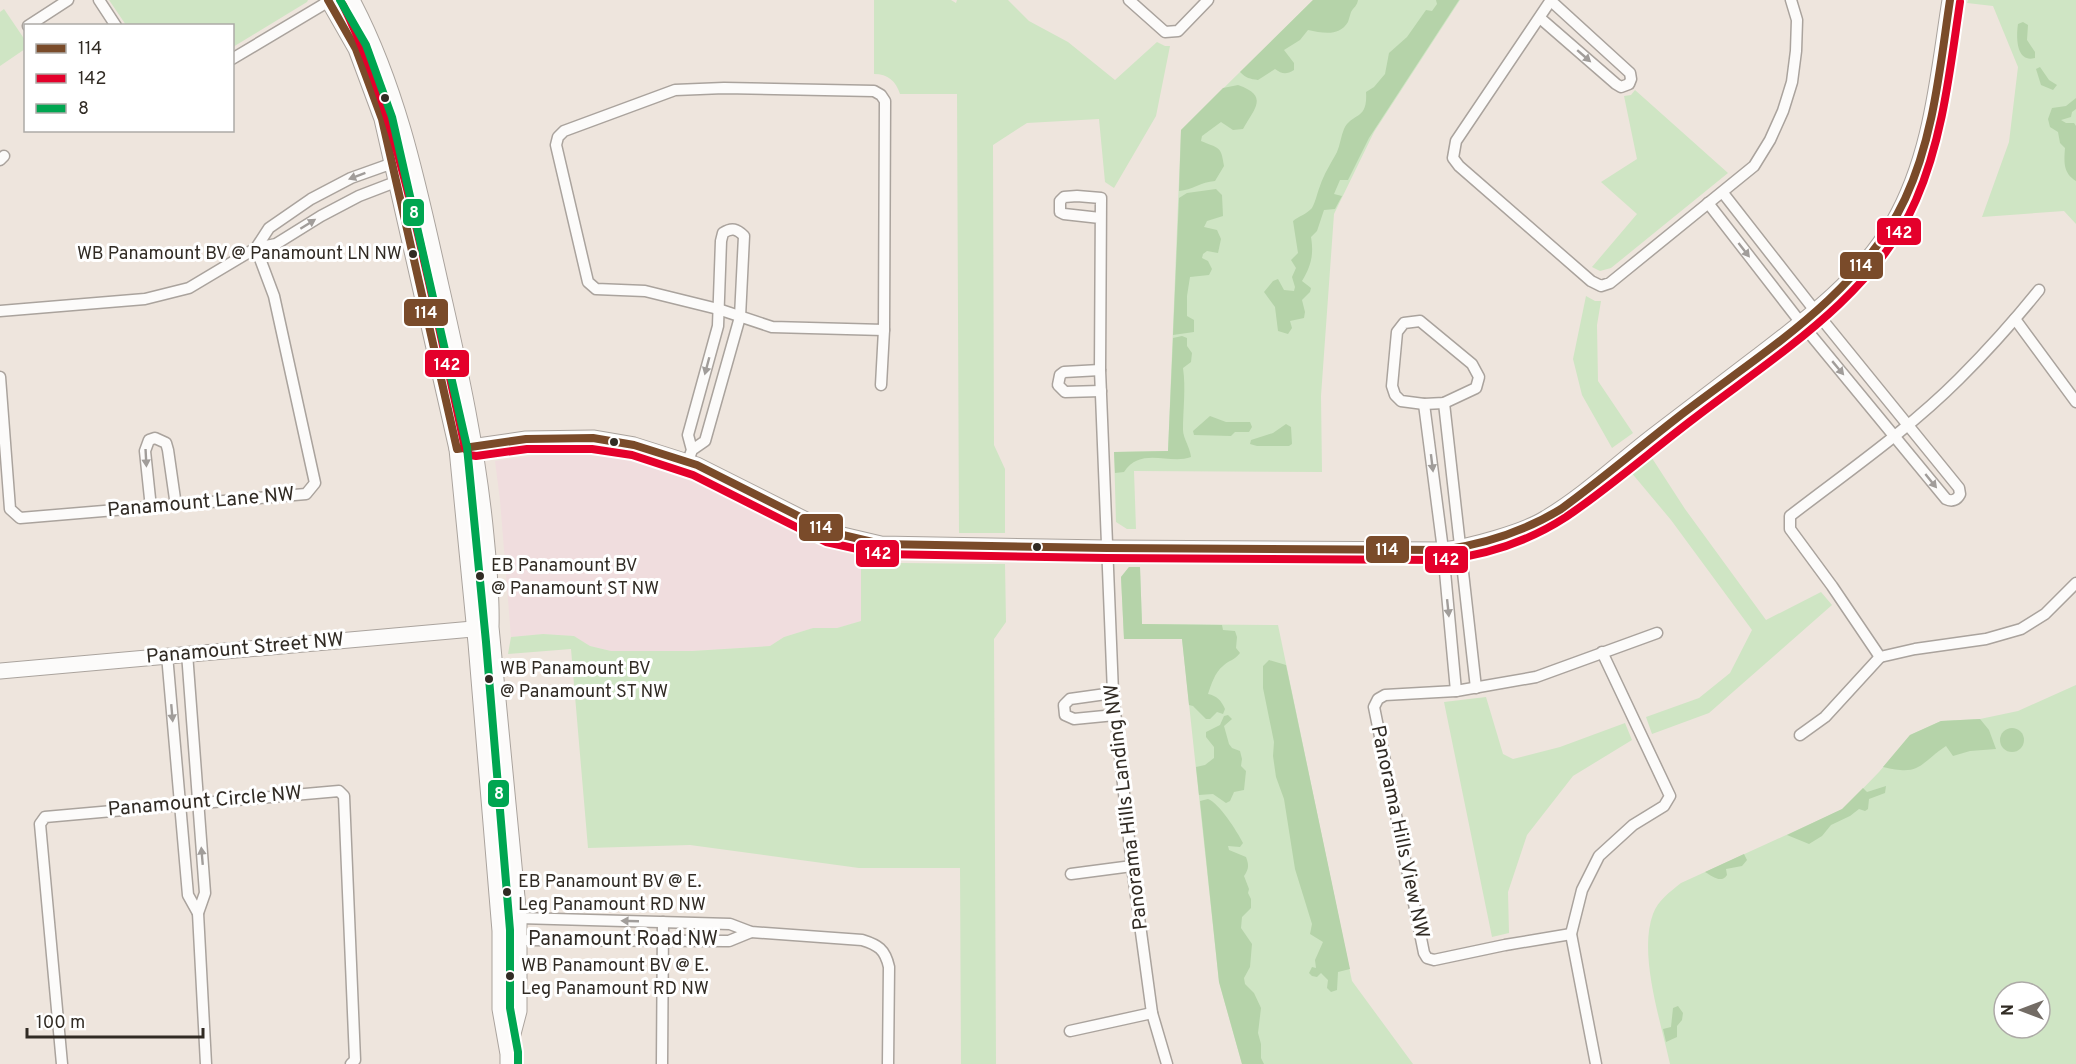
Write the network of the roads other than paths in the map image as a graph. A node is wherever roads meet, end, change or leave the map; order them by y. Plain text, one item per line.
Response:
1 (69, 0) edge
2 (99, 0) edge
3 (329, 0) edge
4 (352, 0) edge
5 (1129, 0) edge
6 (1208, 0) edge
7 (1551, 0) edge
8 (1791, 0) edge
9 (1950, 0) edge
10 (1539, 18) junction
11 (31, 24) edge
12 (115, 24) edge
13 (234, 57) edge
14 (393, 163) junction
15 (413, 166) junction
16 (398, 181) junction
17 (1723, 192) junction
18 (1708, 203) junction
19 (1100, 218) dead end
20 (256, 248) junction
21 (2039, 290) dead end
22 (718, 309) junction
23 (0, 311) edge
24 (1816, 312) junction
25 (740, 317) junction
26 (2015, 320) junction
27 (1801, 323) junction
28 (884, 330) junction
29 (1100, 370) junction
30 (0, 377) edge
31 (881, 385) dead end
32 (1101, 391) junction
33 (2076, 402) edge
34 (1444, 403) junction
35 (1424, 405) junction
36 (1909, 423) junction
37 (1894, 436) junction
38 (475, 446) junction
39 (457, 450) junction
40 (690, 455) junction
41 (176, 506) junction
42 (151, 508) junction
43 (1107, 548) junction
44 (1461, 548) junction
45 (1443, 550) junction
46 (2076, 583) edge
47 (491, 627) junction
48 (474, 629) junction
49 (1657, 633) dead end
50 (1602, 652) junction
51 (187, 653) junction
52 (167, 655) junction
53 (1880, 657) junction
54 (0, 671) edge
55 (1476, 688) junction
56 (1456, 691) junction
57 (1113, 693) junction
58 (1115, 715) junction
59 (1800, 735) dead end
60 (198, 802) junction
61 (180, 804) junction
62 (1132, 866) junction
63 (1071, 874) dead end
64 (198, 914) junction
65 (519, 918) junction
66 (663, 922) junction
67 (500, 932) junction
68 (751, 932) junction
69 (1571, 934) junction
70 (664, 939) junction
71 (519, 940) junction
72 (1152, 1013) junction
73 (1070, 1031) dead end
74 (508, 1059) edge
75 (62, 1064) edge
76 (206, 1064) edge
77 (351, 1064) edge
78 (662, 1064) edge
79 (888, 1064) edge
80 (1167, 1064) edge
81 (1596, 1064) edge

1 - 11 street
2 - 12 street
3 - 13 street
3 - 14 street
4 - 15 street
5 - 6 street
7 - 10 street
10 -> 7 street
8 - 17 street
9 - 24 street
10 - 18 street
14 - 15 street
14 - 16 street
14 -> 20 street
15 - 16 street
15 - 38 street
20 -> 16 street
16 - 39 street
17 - 18 street
17 - 24 street
18 -> 27 street
19 - 29 street, Panorama Hills Landing NW
20 - 23 street
20 - 41 street, Panamount Lane NW
21 - 26 street
22 - 25 street
22 - 25 street
22 - 28 street
22 -> 40 street
24 - 27 street
24 - 36 street
25 - 28 street
25 - 40 street
26 - 33 street
26 - 36 street
27 -> 37 street
27 - 44 street
28 - 31 street
29 - 32 street, Panorama Hills Landing NW
29 - 32 street
30 - 42 street, Panamount Lane NW
32 - 43 street, Panorama Hills Landing NW
34 - 35 street
34 - 35 street
34 - 44 street
35 -> 45 street
36 - 37 street
37 -> 36 street
37 - 53 street
38 - 39 street
38 - 40 street
38 - 47 street
39 - 48 street
40 - 43 street
41 - 42 street, Panamount Lane NW
41 -> 42 street
43 - 45 street
43 - 57 street, Panorama Hills Landing NW
44 - 45 street
44 - 55 street
45 -> 56 street
46 - 53 street
47 - 48 street, Panamount Street NW
47 - 65 street
48 - 51 street, Panamount Street NW
48 - 67 street
49 - 50 street, Panorama Hills View NW
50 - 55 street, Panorama Hills View NW
50 - 69 street
51 - 52 street, Panamount Street NW
51 - 60 street
52 - 54 street, Panamount Street NW
52 -> 61 street
53 - 59 street
55 - 56 street, Panorama Hills View NW
56 - 69 street, Panorama Hills View NW
57 - 58 street, Panorama Hills Landing NW
57 - 58 street
58 - 62 street, Panorama Hills Landing NW
60 - 61 street, Panamount Circle NW
64 -> 60 street
60 - 77 street, Panamount Circle NW
61 - 64 street
61 - 75 street, Panamount Circle NW
62 - 63 street
62 - 72 street, Panorama Hills Landing NW
64 - 76 street
66 -> 65 street, Panamount Road NW
65 - 67 street, Panamount Road NW
65 - 71 street
66 - 68 street, Panamount Road NW
66 - 70 street
67 - 71 street, Panamount Road NW
67 - 74 street
68 - 70 street, Panamount Road NW
68 - 79 street, Panamount Road NW
69 - 81 street
70 - 71 street, Panamount Road NW
70 - 78 street
71 - 74 street
72 - 73 street
72 - 80 street, Panorama Hills Landing NW

